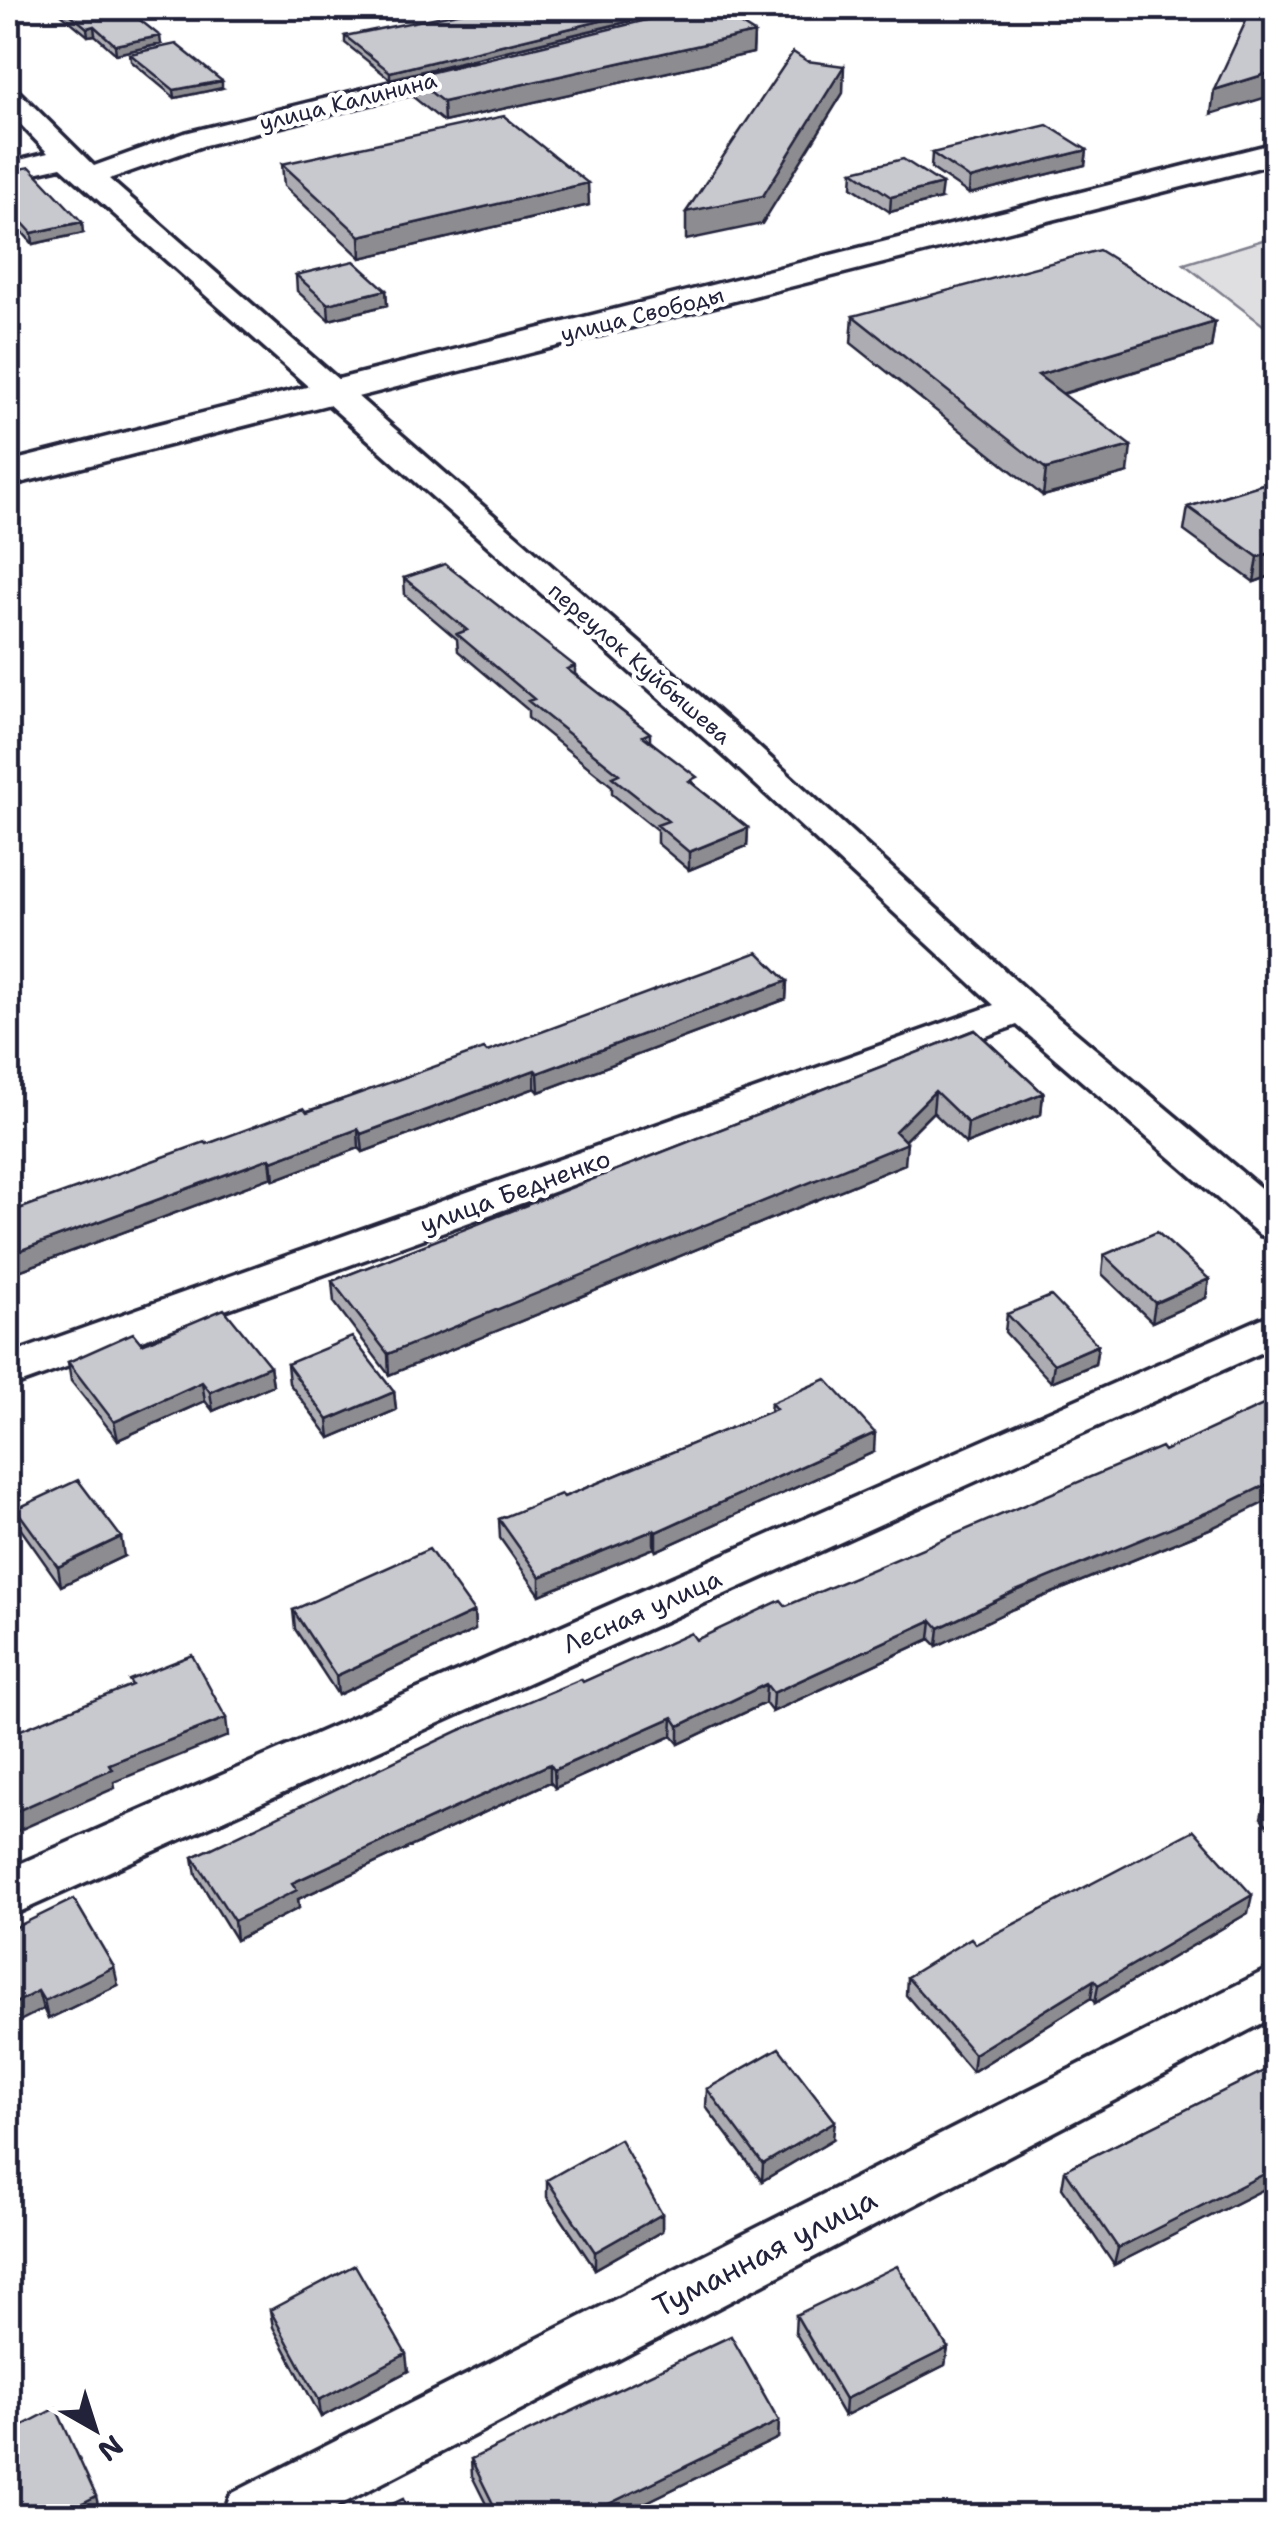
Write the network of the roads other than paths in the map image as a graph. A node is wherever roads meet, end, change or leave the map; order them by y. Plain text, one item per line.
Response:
1 (499, 64) edge
2 (8, 96) edge
3 (1276, 154) edge
4 (78, 167) junction
5 (8, 170) edge
6 (330, 392) junction
7 (8, 474) edge
8 (1023, 1010) junction
9 (1276, 1224) edge
10 (1276, 1328) edge
11 (8, 1372) edge
12 (8, 1894) edge
13 (1276, 1989) edge
14 (254, 2516) edge

1 - 4 street, улица Калинина
2 - 4 street, переулок Куйбышева
3 - 6 main road, улица Свободы
4 - 5 street, улица Калинина
4 - 6 street, переулок Куйбышева
6 - 7 main road, улица Свободы
6 - 8 street, переулок Куйбышева
8 - 9 street, переулок Куйбышева
8 - 11 street, улица Бедненко
10 - 12 street, Лесная улица
13 - 14 street, Туманная улица

